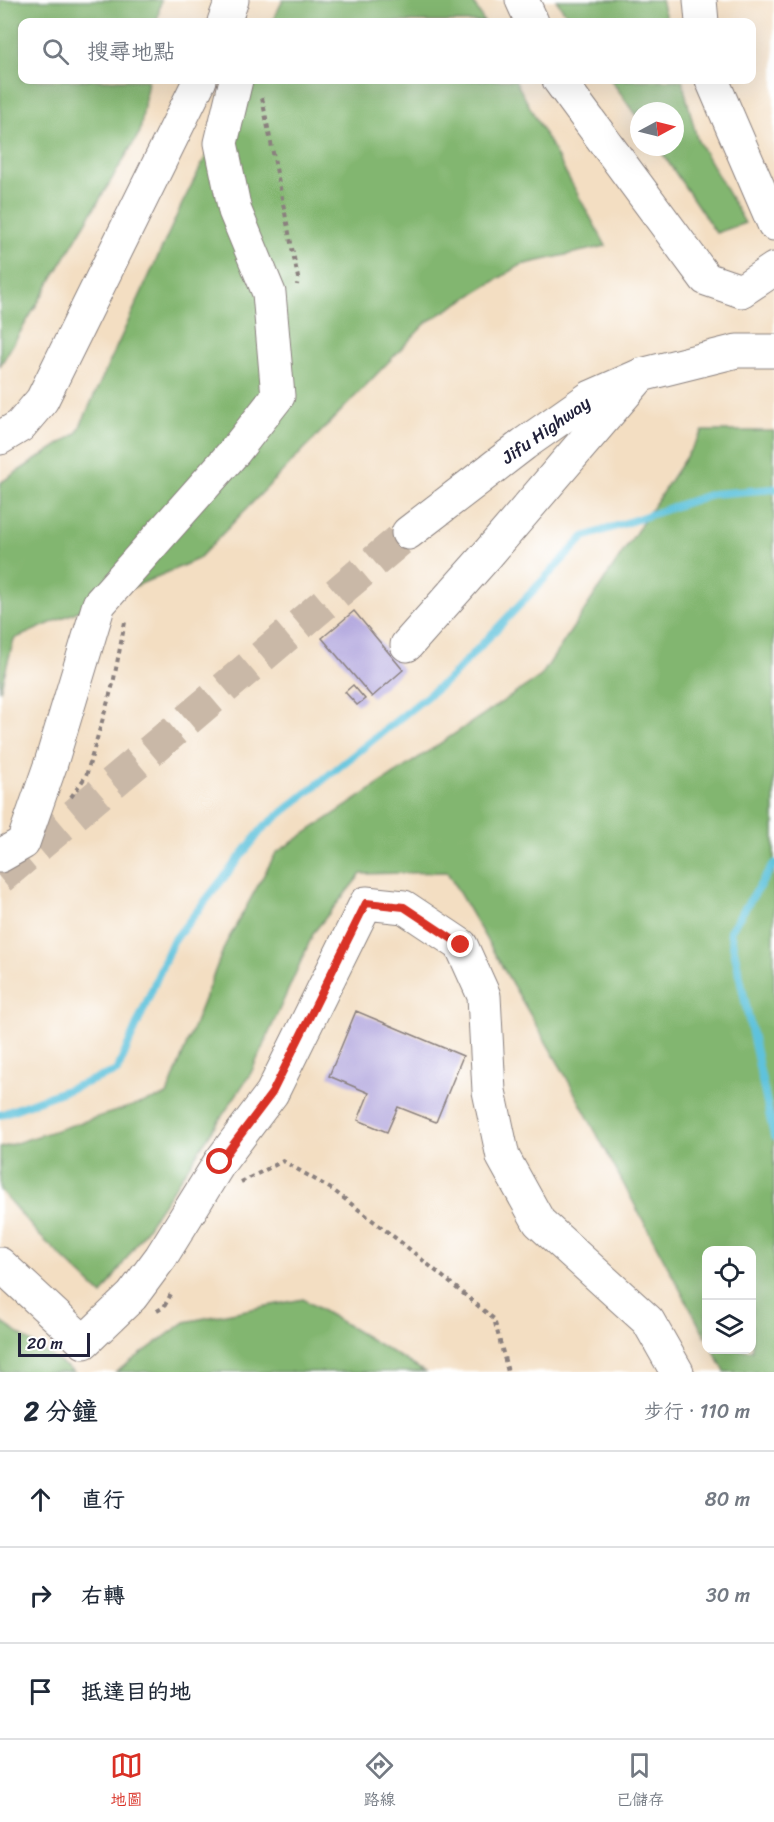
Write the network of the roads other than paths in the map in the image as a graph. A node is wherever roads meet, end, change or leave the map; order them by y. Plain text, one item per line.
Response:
1 (231, 0) edge
2 (239, 0) edge
3 (522, 0) edge
4 (700, 0) edge
5 (225, 18) edge
6 (239, 18) edge
7 (530, 18) edge
8 (702, 18) edge
9 (198, 84) edge
10 (235, 84) edge
11 (561, 84) edge
12 (714, 84) edge
13 (774, 224) edge
14 (774, 269) edge
15 (774, 351) edge
16 (641, 375) junction
17 (0, 438) edge
18 (408, 533) tunnel mouth
19 (406, 645) dead end
20 (0, 856) edge
21 (0, 1264) edge
22 (677, 1372) edge

1 - 5 street
2 - 6 street
3 - 7 street
4 - 8 street
9 - 17 street
10 - 20 street
11 - 14 street
12 - 13 street
15 - 16 street, Jifu Highway
16 - 18 street, Jifu Highway
16 - 19 street
21 - 22 street

